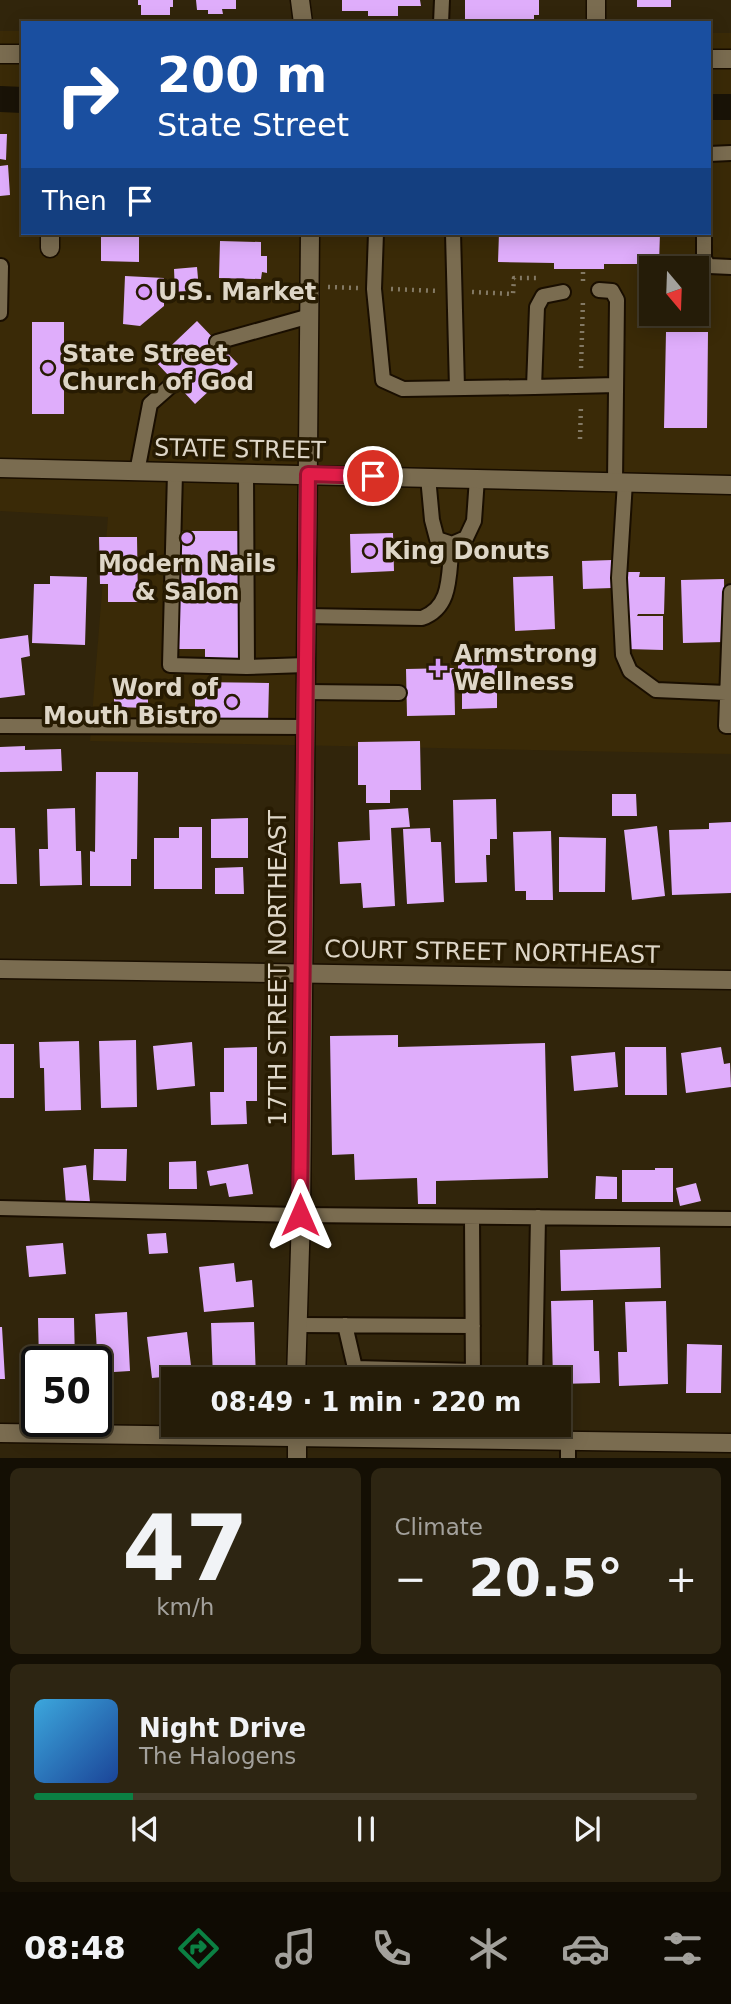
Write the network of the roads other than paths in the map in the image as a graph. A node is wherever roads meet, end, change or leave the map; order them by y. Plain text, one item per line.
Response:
1 (300, 0) edge
2 (442, 0) edge
3 (596, 0) edge
4 (303, 21) edge
5 (441, 21) edge
6 (596, 21) edge
7 (0, 54) edge
8 (21, 54) edge
9 (711, 59) edge
10 (731, 60) edge
11 (731, 153) edge
12 (711, 154) edge
13 (310, 235) edge
14 (376, 235) edge
15 (453, 235) edge
16 (704, 235) edge
17 (1, 266) edge
18 (731, 267) edge
19 (599, 290) dead end
20 (563, 292) dead end
21 (0, 313) edge
22 (310, 316) junction
23 (217, 342) dead end
24 (175, 382) dead end
25 (616, 385) junction
26 (534, 387) junction
27 (457, 388) junction
28 (0, 468) edge
29 (137, 472) junction
30 (174, 472) junction
31 (246, 474) junction
32 (308, 474) junction
33 (428, 477) junction
34 (477, 478) junction
35 (620, 482) junction
36 (731, 485) edge
37 (452, 544) junction
38 (731, 592) edge
39 (306, 616) junction
40 (306, 666) junction
41 (247, 667) junction
42 (306, 692) junction
43 (399, 693) dead end
44 (726, 693) junction
45 (0, 726) edge
46 (729, 726) edge
47 (306, 727) junction
48 (0, 969) edge
49 (301, 973) junction
50 (731, 980) edge
51 (0, 1208) edge
52 (300, 1215) junction
53 (472, 1217) junction
54 (538, 1217) junction
55 (731, 1219) edge
56 (298, 1325) junction
57 (345, 1325) junction
58 (473, 1326) junction
59 (296, 1367) edge
60 (355, 1367) edge
61 (473, 1367) edge
62 (535, 1367) edge
63 (161, 1432) edge
64 (0, 1433) edge
65 (298, 1437) edge
66 (544, 1437) edge
67 (731, 1443) edge
68 (568, 1449) edge
69 (297, 1458) edge

1 - 4 main road
2 - 5 lane
3 - 6 main road
7 - 8 main road
9 - 10 main road
11 - 12 lane
13 - 22 main road, 17TH STREET NORTHEAST
14 - 27 lane
15 - 27 lane
16 - 18 lane
17 - 21 lane
19 - 25 lane
20 - 26 lane
22 - 23 lane
22 - 32 main road, 17TH STREET NORTHEAST
24 - 29 lane
25 - 26 lane
25 - 35 lane
26 - 27 lane
28 - 29 main road, STATE STREET
29 - 30 main road, STATE STREET
30 - 31 main road, STATE STREET
30 - 41 lane
31 - 32 main road, STATE STREET
31 - 41 lane
32 - 33 main road, STATE STREET
32 - 39 main road, 17TH STREET NORTHEAST
33 - 34 main road, STATE STREET
33 - 37 lane
34 - 35 main road, STATE STREET
34 - 37 lane
35 - 36 main road, STATE STREET
35 - 44 lane
37 - 39 lane
38 - 44 lane
39 - 40 main road, 17TH STREET NORTHEAST
40 - 41 lane
40 - 42 main road, 17TH STREET NORTHEAST
42 - 43 lane
42 - 47 main road, 17TH STREET NORTHEAST
44 - 46 lane
45 - 47 lane
47 - 49 main road, 17TH STREET NORTHEAST
48 - 49 main road, COURT STREET NORTHEAST
49 - 50 main road, COURT STREET NORTHEAST
49 - 52 main road, 17TH STREET NORTHEAST
51 - 52 lane
52 - 53 lane
52 - 56 main road, 17TH STREET NORTHEAST
53 - 54 lane
53 - 58 lane
54 - 55 lane
54 - 62 lane
56 - 57 lane
56 - 59 main road, 17TH STREET NORTHEAST
57 - 58 lane
57 - 60 lane
58 - 61 lane
63 - 64 main road
65 - 69 main road
66 - 68 main road
67 - 68 main road

